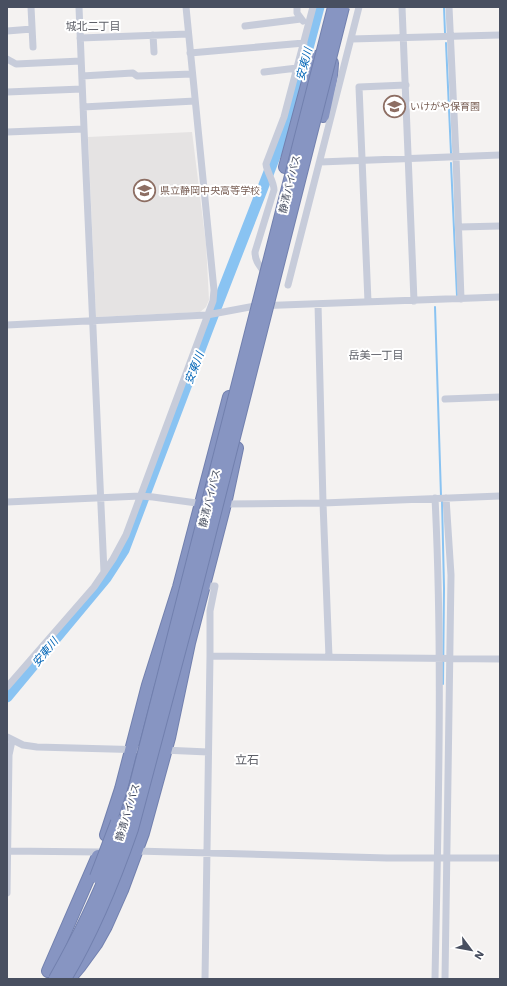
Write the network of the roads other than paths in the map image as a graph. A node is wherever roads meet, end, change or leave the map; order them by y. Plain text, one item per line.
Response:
1 (31, 7) edge
2 (79, 7) edge
3 (186, 7) edge
4 (296, 7) edge
5 (313, 7) edge
6 (333, 7) edge
7 (343, 7) edge
8 (359, 7) edge
9 (402, 7) edge
10 (449, 7) edge
11 (301, 19) junction
12 (245, 26) dead end
13 (308, 27) junction
14 (32, 29) junction
15 (7, 31) edge
16 (188, 34) junction
17 (154, 35) junction
18 (500, 35) edge
19 (450, 36) junction
20 (80, 38) junction
21 (404, 38) junction
22 (351, 39) junction
23 (304, 43) junction
24 (32, 47) dead end
25 (154, 52) dead end
26 (327, 52) junction
27 (190, 53) junction
28 (7, 58) edge
29 (81, 60) junction
30 (297, 68) junction
31 (264, 72) dead end
32 (192, 74) junction
33 (82, 76) junction
34 (406, 85) junction
35 (82, 89) junction
36 (7, 92) edge
37 (195, 101) junction
38 (83, 107) junction
39 (84, 129) junction
40 (7, 132) edge
41 (500, 155) edge
42 (456, 157) junction
43 (409, 159) junction
44 (362, 160) junction
45 (320, 162) junction
46 (500, 226) edge
47 (459, 227) junction
48 (296, 251) junction
49 (282, 253) junction
50 (265, 272) junction
51 (288, 285) dead end
52 (500, 297) edge
53 (461, 299) junction
54 (414, 301) junction
55 (368, 302) junction
56 (318, 304) junction
57 (255, 306) junction
58 (269, 306) junction
59 (207, 315) junction
60 (93, 320) junction
61 (7, 325) edge
62 (236, 393) junction
63 (500, 397) edge
64 (444, 399) dead end
65 (232, 444) junction
66 (140, 496) junction
67 (500, 496) edge
68 (100, 498) junction
69 (435, 498) junction
70 (446, 498) junction
71 (7, 502) edge
72 (323, 503) junction
73 (201, 504) junction
74 (225, 504) junction
75 (193, 561) junction
76 (104, 572) junction
77 (203, 586) junction
78 (186, 624) junction
79 (210, 656) junction
80 (329, 657) junction
81 (440, 658) junction
82 (450, 658) junction
83 (500, 659) edge
84 (7, 687) edge
85 (10, 739) edge
86 (132, 750) junction
87 (166, 750) junction
88 (208, 752) junction
89 (8, 851) edge
90 (136, 851) junction
91 (100, 852) junction
92 (207, 852) junction
93 (437, 858) junction
94 (447, 858) junction
95 (500, 858) edge
96 (7, 893) edge
97 (49, 976) edge
98 (67, 979) edge
99 (205, 979) edge
100 (435, 979) edge
101 (445, 979) edge

1 - 14 street
2 - 20 street
3 - 16 street
4 - 11 street
5 - 13 street
6 - 26 highway
6 - 62 highway, 静清バイパス, bridge
7 - 26 highway
7 - 65 highway, 静清バイパス, bridge
8 - 22 street
9 - 21 street
10 - 19 street
11 - 12 street
11 - 13 street
13 - 23 street
14 - 15 street
14 - 24 street
16 - 17 street
16 - 27 street
17 - 20 street
17 - 25 street
18 - 19 street
19 - 21 street
19 - 42 street
20 - 29 street
21 - 22 street
21 - 34 street
22 - 45 street
23 - 27 street
23 - 30 street
26 - 49 highway
26 - 50 highway
26 - 62 highway, bridge
26 - 65 highway, bridge
27 - 32 street
28 - 29 street
29 - 33 street
30 - 31 street
30 - 50 street
32 - 33 street
32 - 37 street
33 - 35 street
34 - 43 street
34 - 44 street
35 - 36 street
35 - 38 street
37 - 38 street
37 - 59 street
38 - 39 street
39 - 40 street
39 - 60 street
41 - 42 street
42 - 43 street
42 - 47 street
43 - 44 street
43 - 54 street
44 - 45 street
44 - 55 street
45 - 48 street
46 - 47 street
47 - 53 street
48 - 49 street
48 - 51 street
49 - 58 highway
50 - 57 highway
52 - 53 street
53 - 54 street
54 - 55 street
55 - 56 street
56 - 58 street
56 - 72 street
57 - 58 street
57 - 59 street
57 - 73 highway
58 - 74 highway
59 - 60 street
59 - 66 street
60 - 61 street
60 - 68 street
62 - 75 highway, 静清バイパス, bridge
63 - 64 street
65 - 78 highway, 静清バイパス, bridge
66 - 68 street
66 - 73 street
66 - 76 street
67 - 70 street
68 - 71 street
68 - 76 street
69 - 70 street
69 - 72 street
69 - 81 street
70 - 82 street
72 - 74 street
72 - 80 street
73 - 74 street
73 - 86 highway
74 - 77 highway
75 - 97 highway, bridge
75 - 97 highway, 静清バイパス, bridge
76 - 84 street
77 - 79 street
77 - 87 highway
78 - 98 highway, 静清バイパス, bridge
78 - 98 highway, bridge
79 - 80 street
79 - 88 street
80 - 81 street
81 - 82 street
81 - 93 street
82 - 83 street
82 - 94 street
85 - 86 street
85 - 89 street
86 - 87 street
86 - 91 highway
87 - 88 street
87 - 90 highway
88 - 92 street
89 - 91 street
89 - 96 street
90 - 92 street
90 - 98 highway
91 - 97 highway
92 - 93 street
92 - 99 street
93 - 94 street
93 - 100 street
94 - 95 street
94 - 101 street

